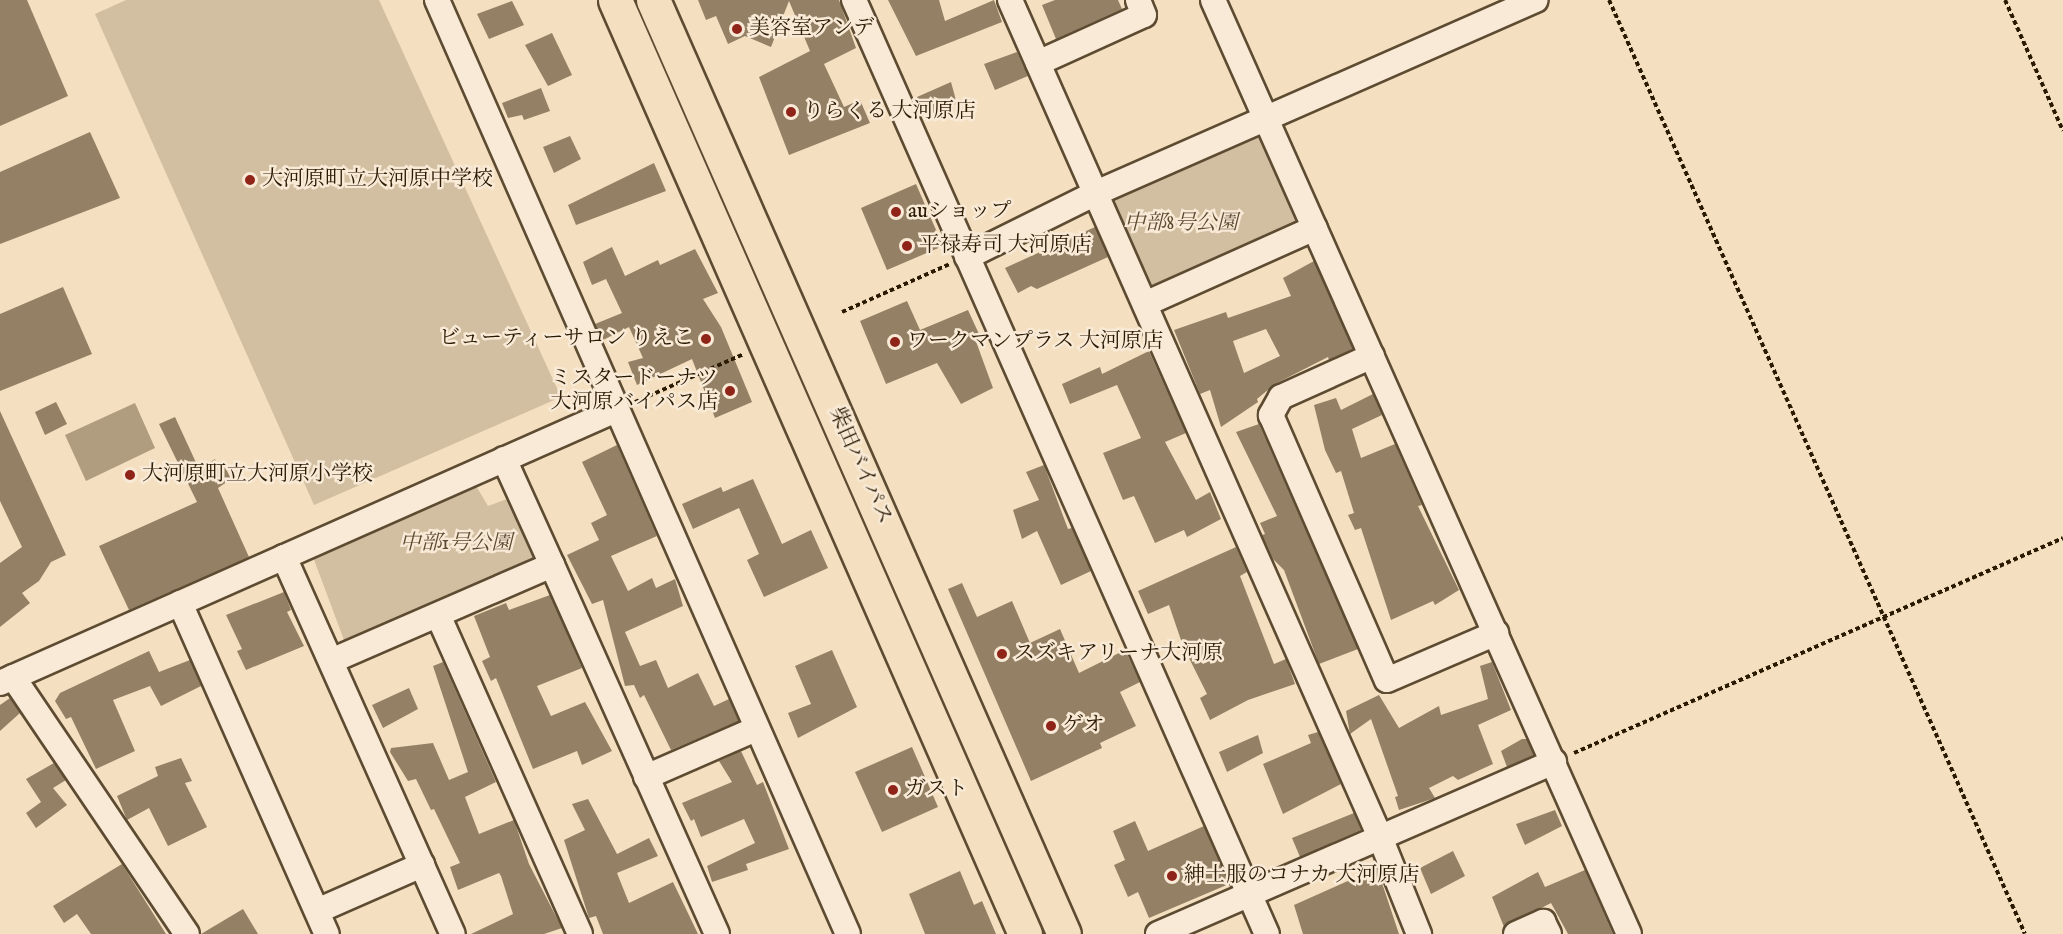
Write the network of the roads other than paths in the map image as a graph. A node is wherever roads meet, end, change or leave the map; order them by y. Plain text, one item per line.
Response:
1 (437, 0) edge
2 (615, 0) edge
3 (653, 0) edge
4 (854, 0) edge
5 (1010, 0) edge
6 (1138, 0) edge
7 (1213, 0) edge
8 (1535, 0) edge
9 (1038, 63) junction
10 (1266, 120) junction
11 (1096, 193) junction
12 (1315, 228) junction
13 (967, 257) junction
14 (1145, 304) junction
15 (1372, 356) junction
16 (615, 410) junction
17 (504, 459) junction
18 (284, 557) junction
19 (552, 565) junction
20 (180, 603) junction
21 (438, 615) junction
22 (1496, 633) junction
23 (331, 661) junction
24 (7, 680) edge
25 (756, 729) junction
26 (1554, 762) junction
27 (646, 777) junction
28 (1380, 837) junction
29 (422, 865) junction
30 (1250, 895) junction
31 (317, 911) junction
32 (187, 934) edge
33 (327, 934) edge
34 (453, 934) edge
35 (580, 934) edge
36 (717, 934) edge
37 (848, 934) edge
38 (1025, 934) edge
39 (1064, 934) edge
40 (1158, 934) edge
41 (1268, 934) edge
42 (1419, 934) edge
43 (1516, 934) edge
44 (1549, 934) edge
45 (1629, 934) edge

1 - 16 street
2 - 38 highway, 柴田バイパス
3 - 39 highway, 柴田バイパス
4 - 13 street
5 - 9 street
6 - 9 street
7 - 10 street
8 - 10 street
9 - 11 street
10 - 11 street
10 - 12 street
11 - 13 street
11 - 14 street
12 - 14 street
12 - 15 street
13 - 30 street
14 - 28 street
15 - 22 street
15 - 22 street
16 - 17 street
16 - 25 street
17 - 18 street
17 - 19 street
18 - 20 street
18 - 23 street
19 - 21 street
19 - 27 street
20 - 24 street
20 - 31 street
21 - 23 street
21 - 35 street
22 - 26 street
23 - 29 street
24 - 32 street
25 - 27 street
25 - 37 street
26 - 28 street
26 - 45 street
27 - 36 street
28 - 30 street
28 - 42 street
29 - 31 street
29 - 34 street
30 - 40 street
30 - 41 street
31 - 33 street
43 - 44 street

